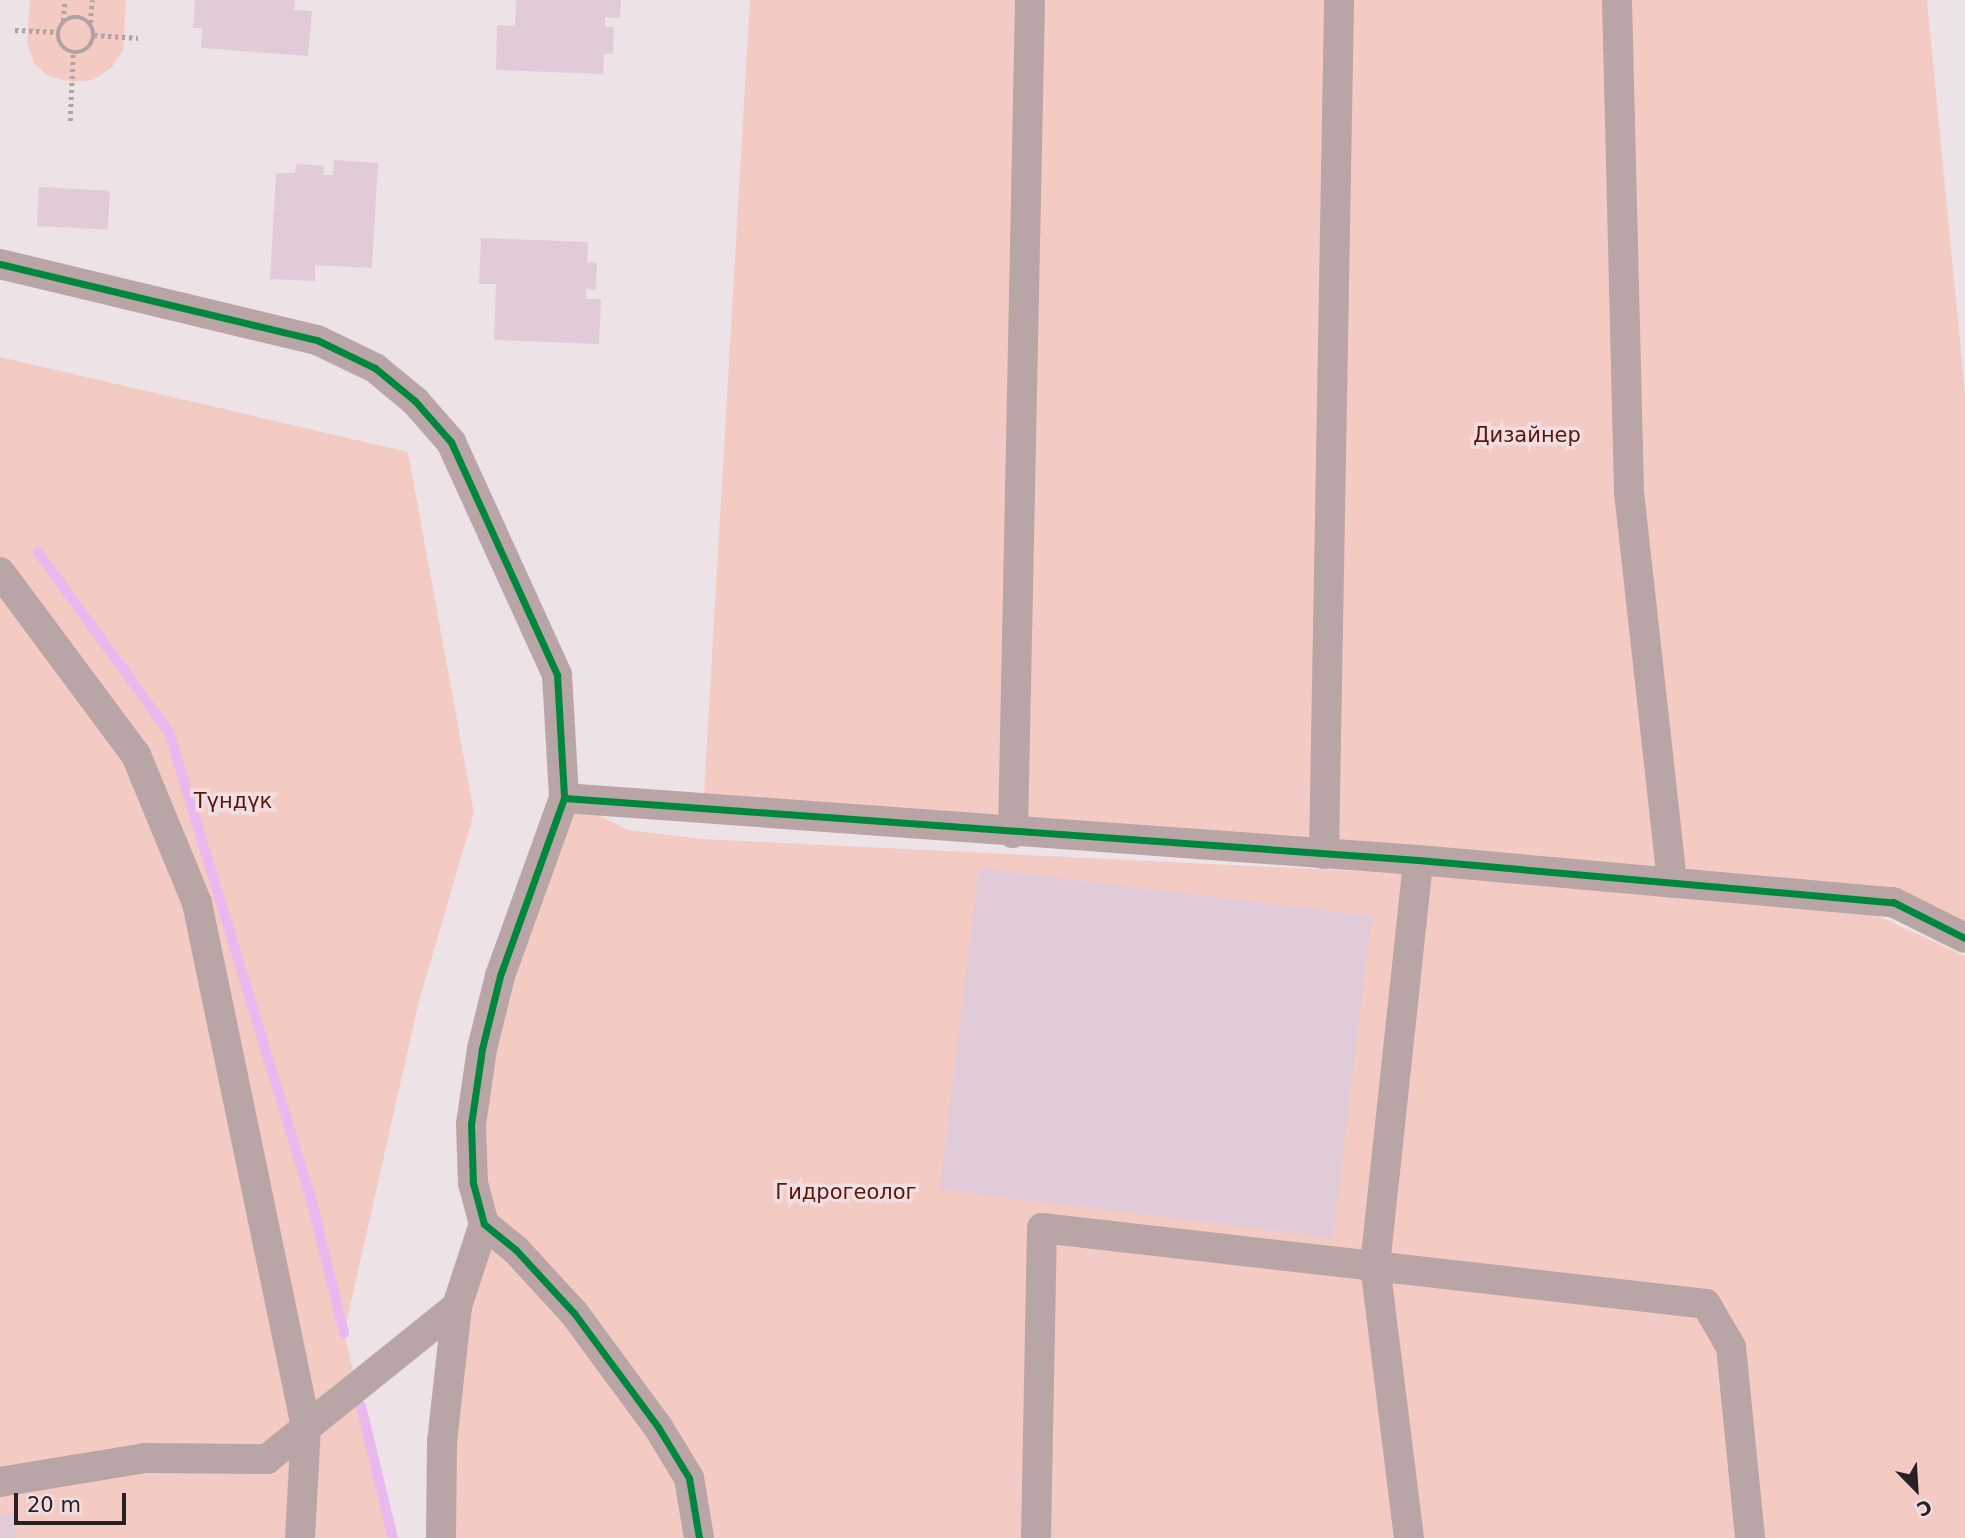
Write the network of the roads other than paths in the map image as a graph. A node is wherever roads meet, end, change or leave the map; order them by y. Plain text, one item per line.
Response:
1 (1030, 0) edge
2 (1339, 0) edge
3 (1617, 0) edge
4 (0, 264) edge
5 (0, 572) edge
6 (564, 798) junction
7 (1013, 833) junction
8 (1324, 854) junction
9 (1418, 860) junction
10 (1672, 883) junction
11 (1965, 938) edge
12 (484, 1224) junction
13 (1375, 1265) junction
14 (457, 1306) junction
15 (306, 1427) junction
16 (0, 1482) edge
17 (300, 1538) edge
18 (441, 1538) edge
19 (699, 1538) edge
20 (1037, 1538) edge
21 (1409, 1538) edge
22 (1751, 1538) edge

1 - 7 street
2 - 8 street
3 - 10 street
4 - 6 street
5 - 15 street
6 - 7 street
6 - 12 street
7 - 8 street
8 - 9 street
9 - 10 street
9 - 13 street
10 - 11 street
12 - 14 street
12 - 19 street
13 - 20 street
13 - 21 street
13 - 22 street
14 - 15 street
14 - 18 street
15 - 16 street
15 - 17 street

